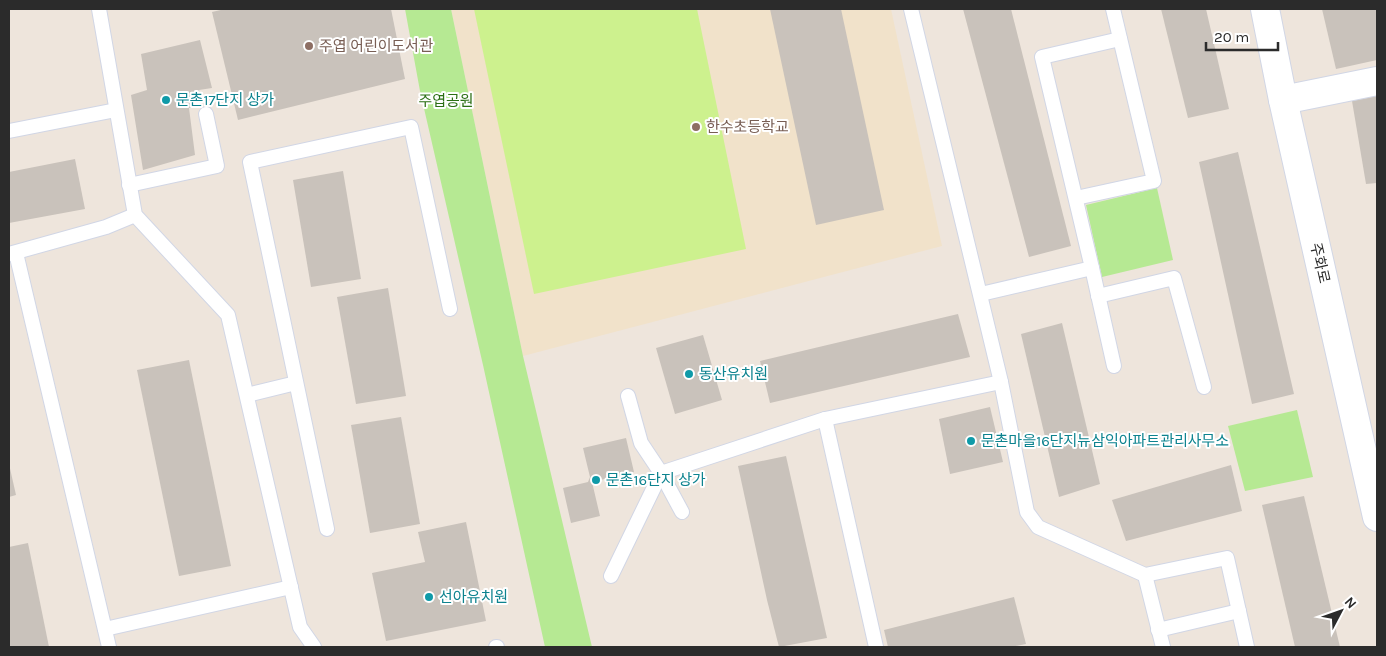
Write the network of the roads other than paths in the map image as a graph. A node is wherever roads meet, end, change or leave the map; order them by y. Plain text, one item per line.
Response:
1 (99, 9) edge
2 (911, 9) edge
3 (1113, 9) edge
4 (1265, 9) edge
5 (1120, 39) junction
6 (1377, 81) edge
7 (1283, 100) junction
8 (116, 110) junction
9 (206, 114) dead end
10 (9, 131) edge
11 (129, 185) junction
12 (1076, 198) junction
13 (135, 215) junction
14 (12, 254) edge
15 (1092, 268) junction
16 (981, 294) junction
17 (1098, 296) junction
18 (450, 308) dead end
19 (1114, 366) dead end
20 (1001, 382) junction
21 (296, 383) junction
22 (1204, 387) dead end
23 (247, 395) junction
24 (628, 396) dead end
25 (825, 419) junction
26 (660, 473) junction
27 (682, 512) dead end
28 (1377, 517) edge
29 (327, 529) dead end
30 (1145, 575) junction
31 (610, 576) dead end
32 (291, 587) junction
33 (1239, 611) junction
34 (105, 629) junction
35 (1158, 630) junction
36 (109, 647) edge
37 (314, 647) edge
38 (876, 647) edge
39 (1163, 647) edge
40 (1247, 647) edge

1 - 8 lane
2 - 16 lane
3 - 5 lane
4 - 7 street, 주화로
5 - 12 lane
5 - 12 lane
6 - 7 street
7 - 28 street, 주화로
8 - 10 lane
8 - 11 lane
9 - 11 lane
11 - 13 lane
12 - 15 lane
13 - 14 lane
13 - 23 lane
14 - 34 lane
15 - 16 lane
15 - 17 lane
16 - 20 lane
17 - 19 lane
17 - 22 lane
18 - 21 lane
20 - 25 lane
20 - 30 lane
21 - 23 lane
21 - 29 lane
23 - 32 lane
24 - 26 lane
25 - 26 lane
25 - 38 lane
26 - 27 lane
26 - 31 lane
30 - 33 lane
30 - 35 lane
32 - 34 lane
32 - 37 lane
33 - 35 lane
33 - 40 lane
34 - 36 lane
35 - 39 lane

